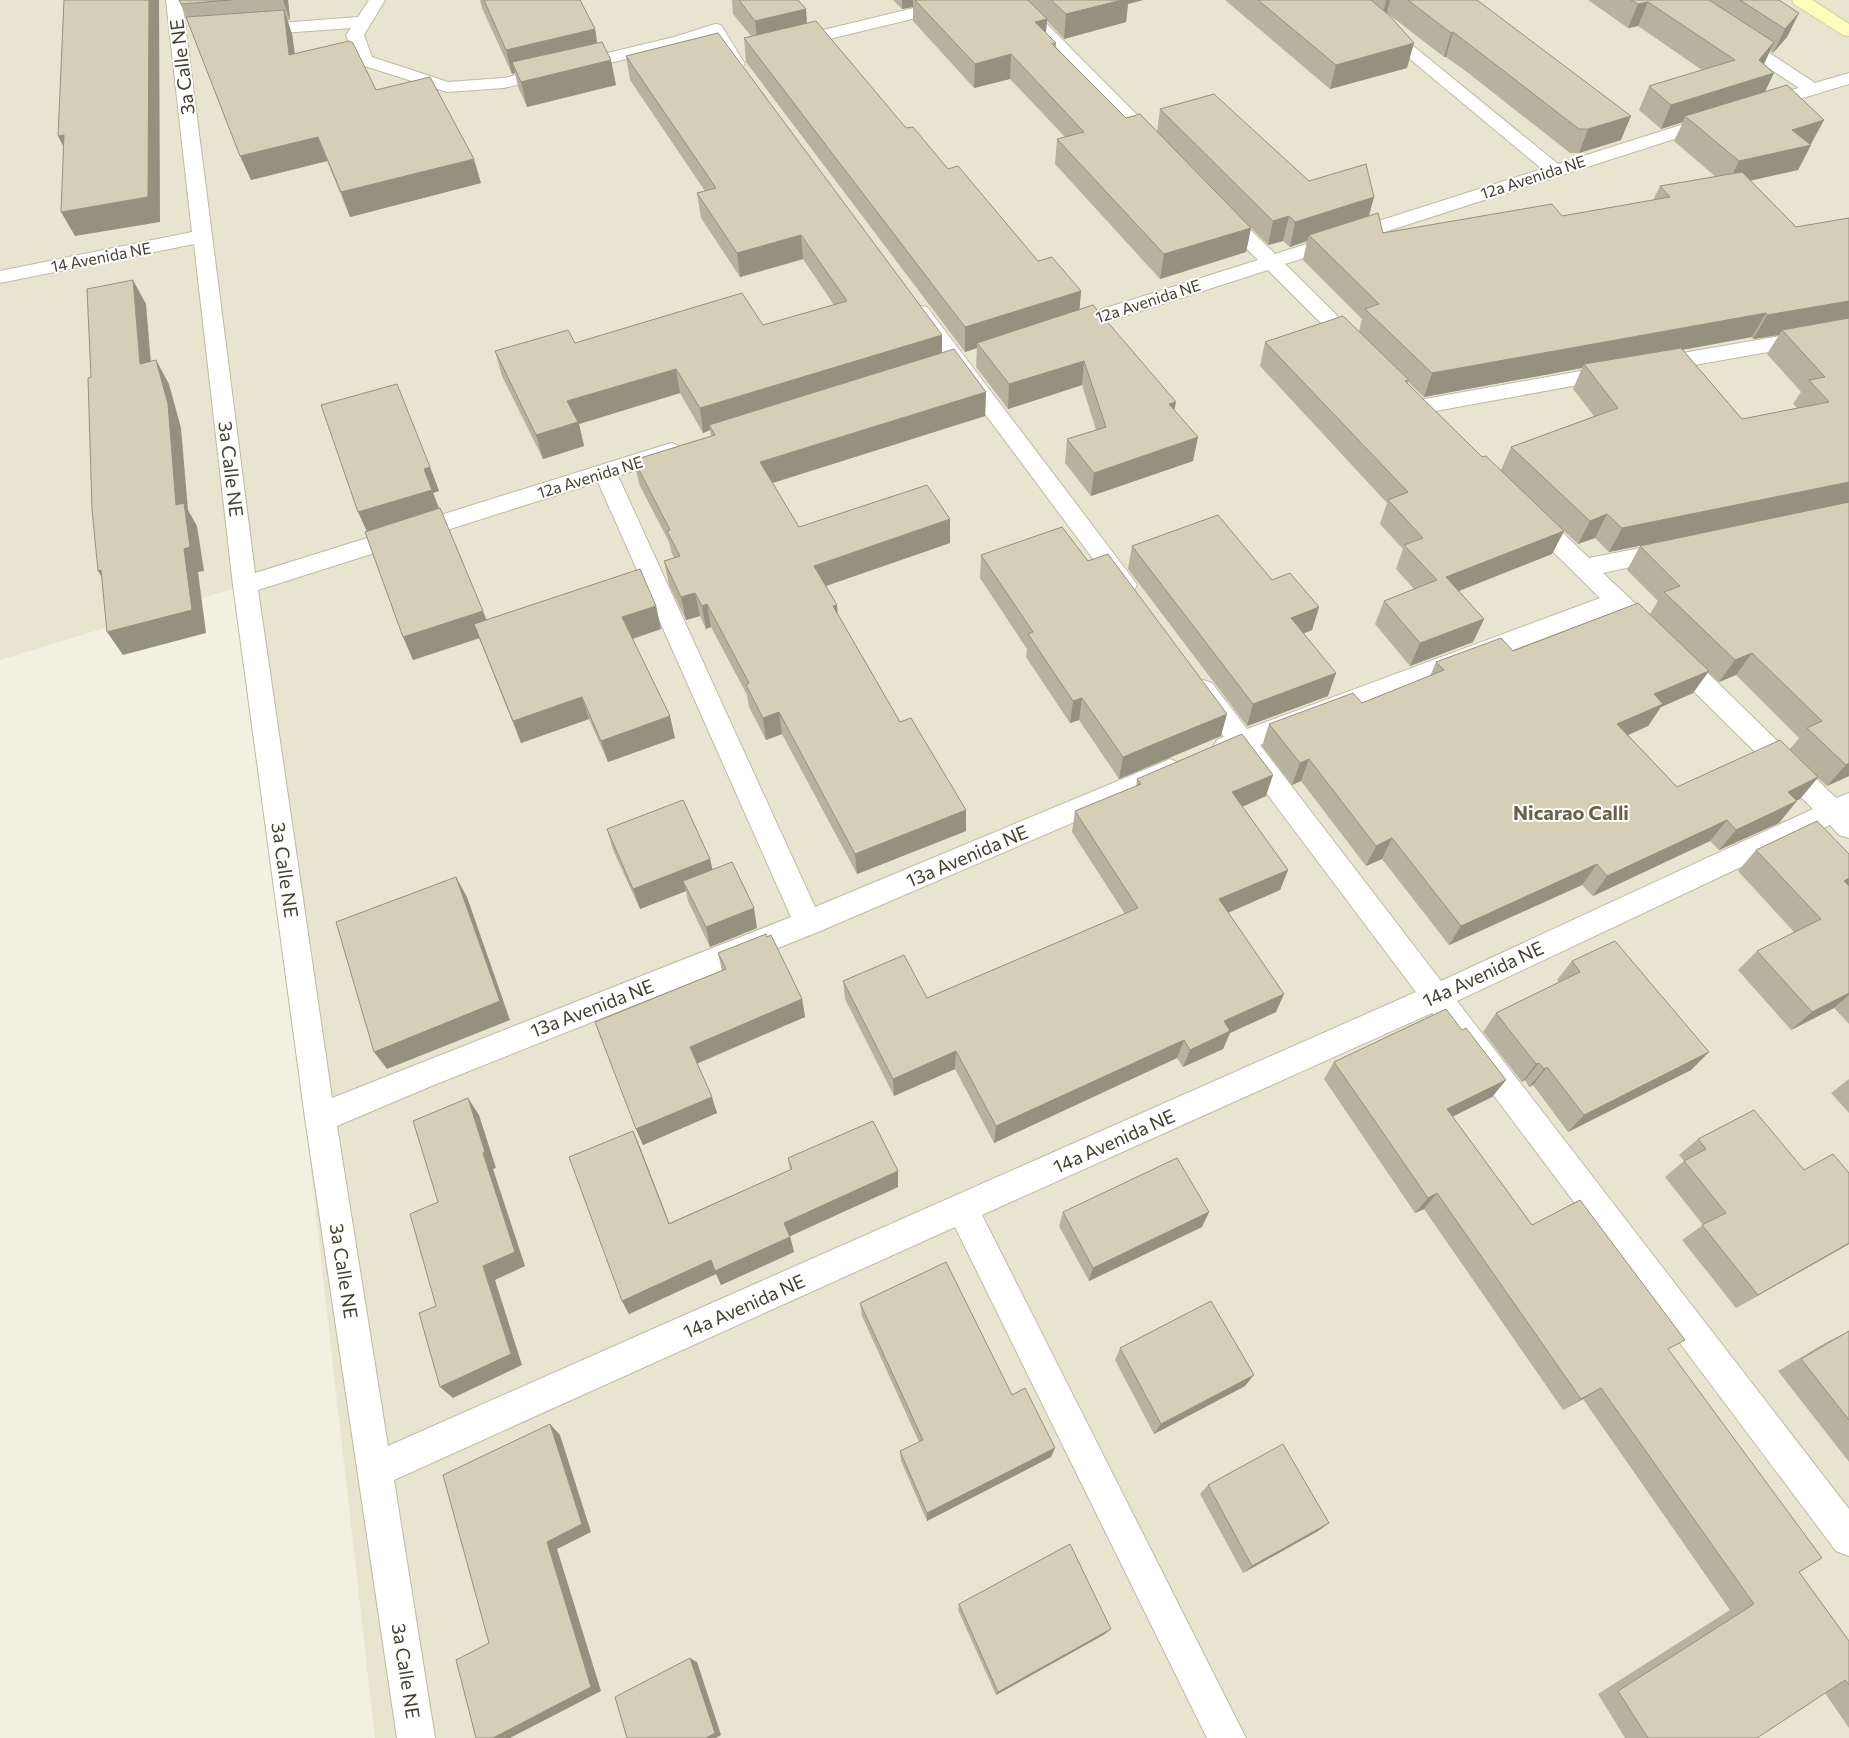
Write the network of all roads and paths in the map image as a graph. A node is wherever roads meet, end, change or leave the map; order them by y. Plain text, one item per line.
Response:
1 (174, 0) edge
2 (377, 0) edge
3 (968, 0) edge
4 (1014, 0) edge
5 (1346, 0) edge
6 (1678, 0) edge
7 (1800, 0) edge
8 (363, 22) junction
9 (1849, 31) edge
10 (237, 32) edge
11 (779, 46) edge
12 (1849, 78) edge
13 (749, 81) edge
14 (1813, 89) junction
15 (1166, 156) edge
16 (1554, 170) junction
17 (1208, 198) edge
18 (202, 236) junction
19 (1270, 262) junction
20 (0, 277) edge
21 (905, 292) edge
22 (1849, 331) edge
23 (1052, 332) edge
24 (1369, 359) edge
25 (1440, 427) edge
26 (690, 446) edge
27 (604, 472) junction
28 (1515, 501) edge
29 (1688, 546) edge
30 (1584, 568) junction
31 (245, 584) junction
32 (1617, 601) junction
33 (1141, 607) edge
34 (1188, 670) edge
35 (1241, 741) junction
36 (1844, 814) edge
37 (808, 923) junction
38 (1436, 997) junction
39 (320, 1118) junction
40 (962, 1208) junction
41 (375, 1470) junction
42 (1849, 1538) edge
43 (416, 1738) edge
44 (1227, 1738) edge

1 - 18 street, 3a Calle NE
2 - 8 street
3 - 11 street
4 - 15 street
5 - 16 street
6 - 14 street
7 - 9 main road
8 - 10 street
8 - 13 street
12 - 14 street, 12a Avenida NE
14 - 16 street, 12a Avenida NE
16 - 19 street, 12a Avenida NE
17 - 19 street
18 - 20 street, 14 Avenida NE
18 - 31 street, 3a Calle NE
19 - 23 street, 12a Avenida NE
19 - 24 street
21 - 33 street
22 - 25 street
26 - 27 street, 12a Avenida NE
27 - 31 street, 12a Avenida NE
27 - 37 street
28 - 30 street
29 - 30 street
30 - 32 street
31 - 39 street, 3a Calle NE
32 - 35 street, 13a Avenida NE
32 - 36 street
34 - 35 street
35 - 37 street, 13a Avenida NE
35 - 38 street
36 - 38 street, 14a Avenida NE
37 - 39 street, 13a Avenida NE
38 - 40 street, 14a Avenida NE
38 - 42 street
39 - 41 street, 3a Calle NE
40 - 41 street, 14a Avenida NE
40 - 44 street
41 - 43 street, 3a Calle NE

